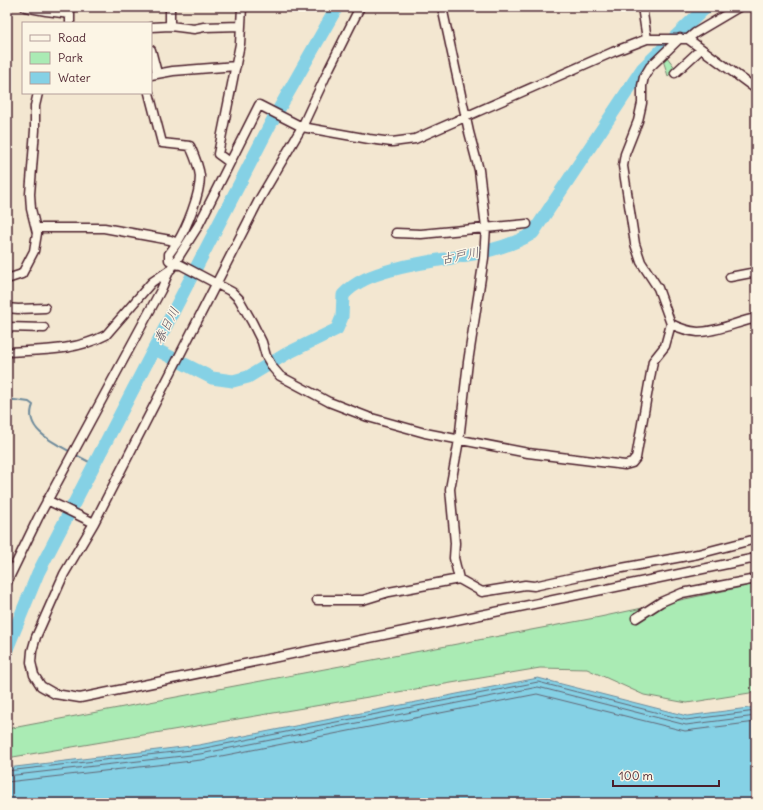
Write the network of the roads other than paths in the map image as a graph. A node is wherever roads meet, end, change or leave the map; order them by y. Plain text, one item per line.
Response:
1 (25, 7) edge
2 (170, 7) edge
3 (242, 7) edge
4 (360, 7) edge
5 (442, 7) edge
6 (642, 7) edge
7 (739, 7) edge
8 (70, 11) edge
9 (70, 22) edge
10 (170, 26) junction
11 (241, 26) junction
12 (152, 27) edge
13 (684, 38) junction
14 (647, 39) junction
15 (701, 49) junction
16 (152, 58) edge
17 (236, 66) junction
18 (675, 73) dead end
19 (154, 74) edge
20 (756, 89) edge
21 (38, 94) edge
22 (149, 94) edge
23 (467, 116) junction
24 (298, 125) junction
25 (229, 162) junction
26 (527, 224) dead end
27 (486, 227) junction
28 (36, 228) junction
29 (396, 233) dead end
30 (177, 243) junction
31 (175, 266) junction
32 (756, 272) edge
33 (730, 277) dead end
34 (7, 278) edge
35 (214, 282) junction
36 (7, 308) edge
37 (45, 308) dead end
38 (756, 318) edge
39 (671, 324) junction
40 (7, 327) edge
41 (44, 328) dead end
42 (7, 352) edge
43 (460, 440) junction
44 (47, 500) junction
45 (94, 523) junction
46 (756, 539) edge
47 (756, 558) edge
48 (10, 568) edge
49 (756, 578) edge
50 (460, 579) junction
51 (7, 582) edge
52 (317, 600) dead end
53 (636, 618) dead end

1 - 8 street
2 - 10 street
3 - 11 street
4 - 24 street
5 - 23 street
6 - 14 street
7 - 13 street
8 - 9 street
10 - 11 street
10 - 12 street
11 - 17 street
13 - 14 street
13 - 15 street
13 - 39 street
14 - 23 street
15 - 18 street
15 - 20 street
16 - 19 street
17 - 19 street
17 - 25 street
21 - 28 street
22 - 30 street
23 - 24 street
23 - 27 street
24 - 25 street
24 - 35 street
25 - 31 street
26 - 27 street
27 - 29 street
27 - 43 street
28 - 30 street
28 - 34 street
30 - 31 street
31 - 35 street
31 - 42 street
31 - 44 street
32 - 33 street
35 - 43 street
35 - 45 street
36 - 37 street
38 - 39 street
39 - 43 street
40 - 41 street
43 - 50 street
44 - 45 street
44 - 48 street
45 - 47 street
46 - 50 street
48 - 51 street
49 - 53 street
50 - 52 street

